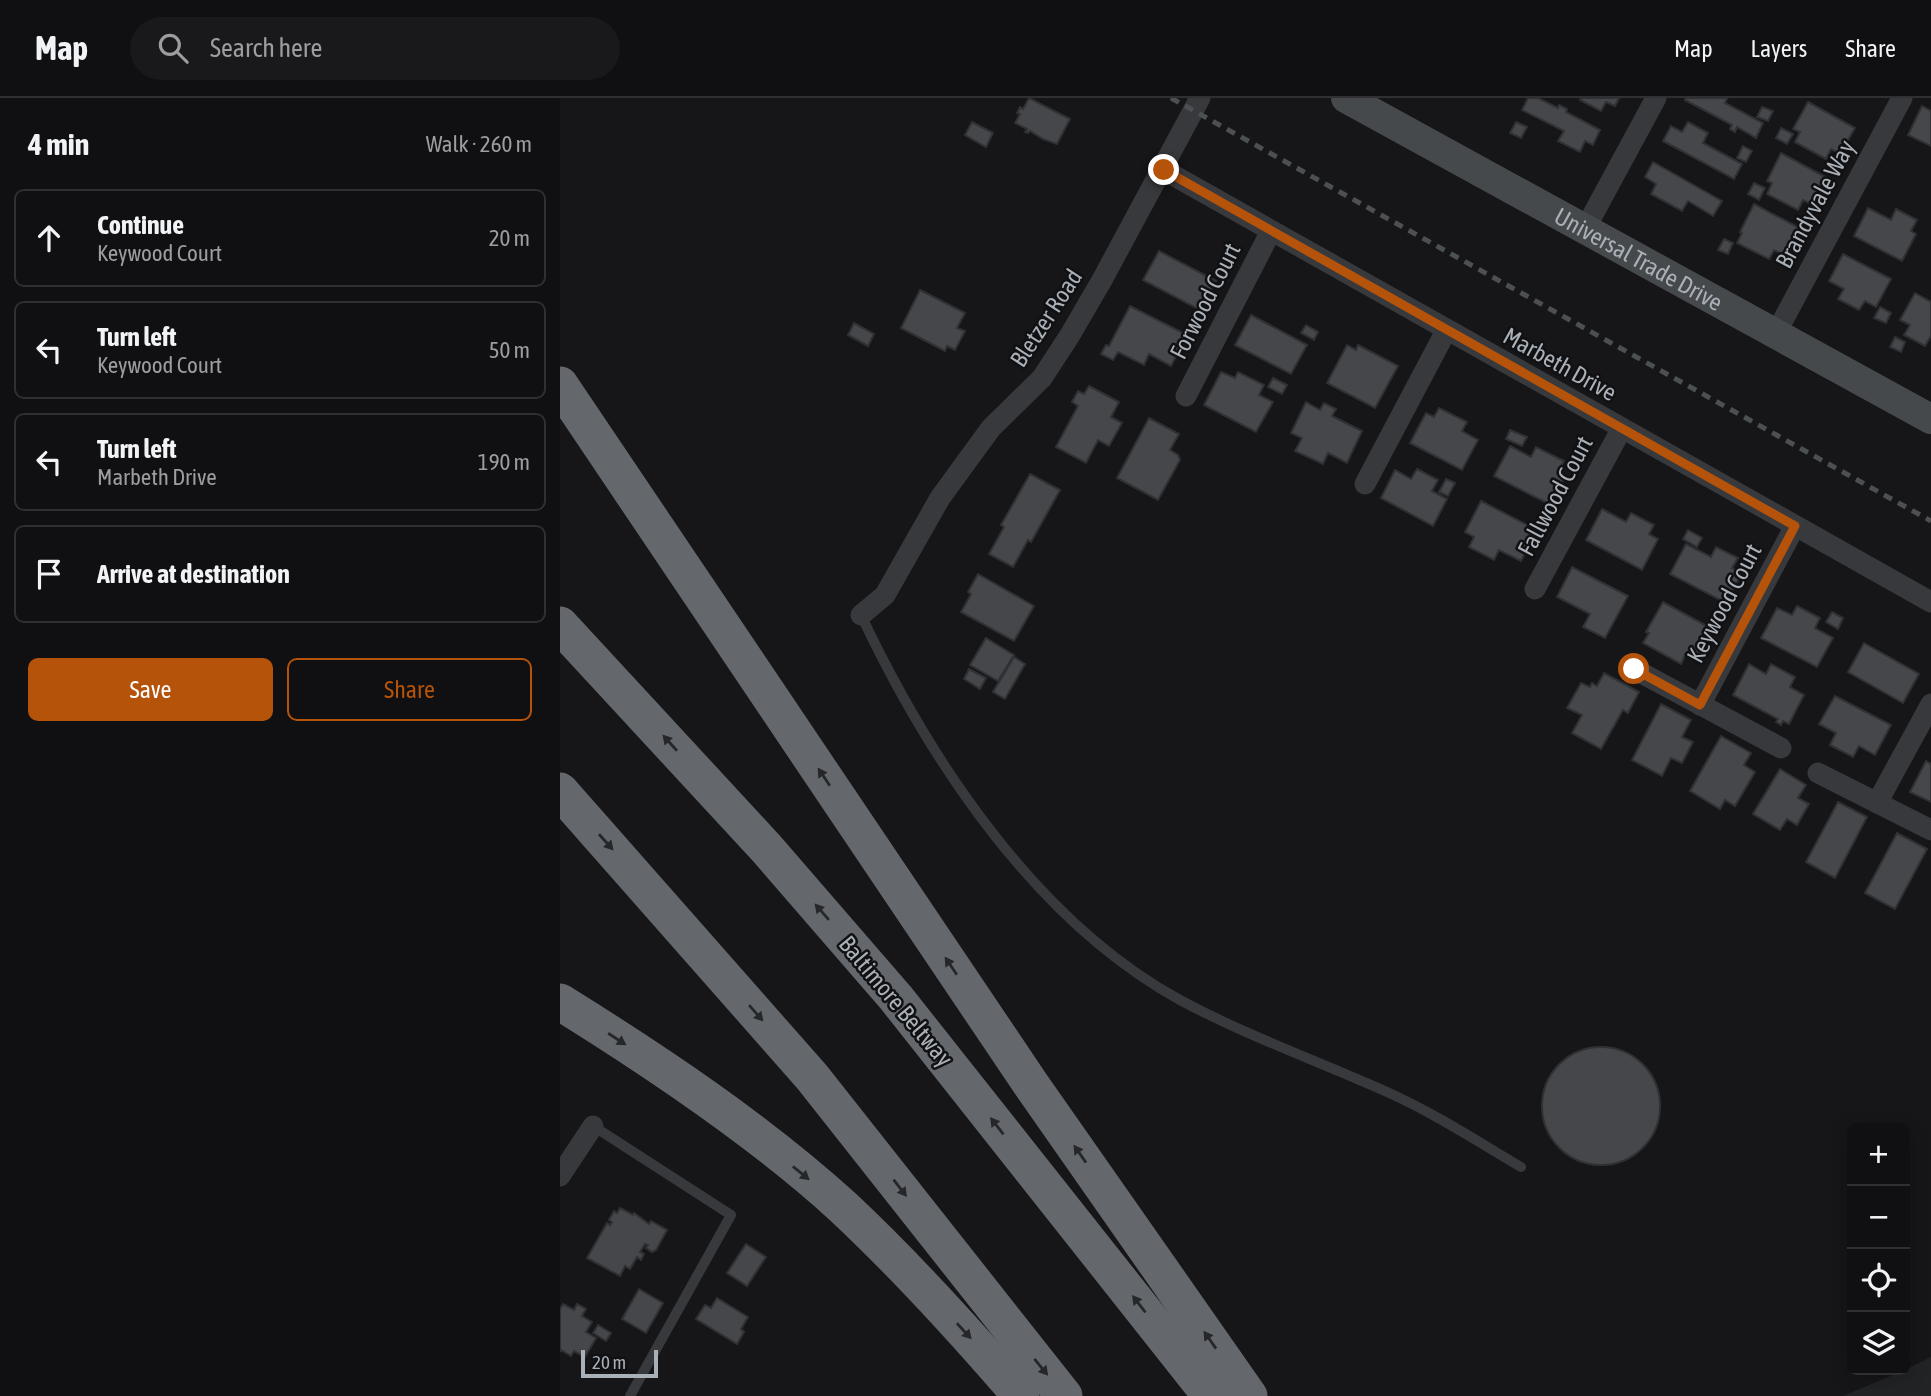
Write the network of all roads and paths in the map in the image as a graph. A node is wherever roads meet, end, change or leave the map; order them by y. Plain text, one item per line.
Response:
1 (1200, 98) edge
2 (1656, 98) edge
3 (1902, 98) edge
4 (1360, 102) edge
5 (1164, 170) junction
6 (1585, 229) junction
7 (1271, 231) junction
8 (1446, 331) junction
9 (1775, 335) junction
10 (560, 385) edge
11 (1186, 396) dead end
12 (1931, 419) edge
13 (1622, 428) junction
14 (1365, 484) dead end
15 (1795, 526) junction
16 (1535, 589) dead end
17 (1931, 602) edge
18 (861, 615) joint
19 (560, 625) edge
20 (1634, 669) dead end
21 (1931, 704) edge
22 (1700, 705) junction
23 (1781, 748) dead end
24 (1818, 773) dead end
25 (560, 791) edge
26 (1877, 803) junction
27 (1931, 831) edge
28 (560, 1002) edge
29 (593, 1126) joint
30 (1521, 1167) dead end
31 (560, 1176) edge
32 (630, 1396) edge
33 (1021, 1396) edge
34 (1064, 1396) edge
35 (1211, 1396) edge
36 (1249, 1396) edge

1 - 5 street, Bletzer Road
2 - 6 street
3 - 9 street, Brandyvale Way
4 - 6 street, Universal Trade Drive
5 - 7 street, Marbeth Drive
5 - 18 street, Bletzer Road
6 - 9 street, Universal Trade Drive
7 - 8 street, Marbeth Drive
7 - 11 street, Forwood Court
8 - 13 street, Marbeth Drive
8 - 14 street
9 - 12 street, Universal Trade Drive
36 -> 10 highway
13 - 15 street, Marbeth Drive
13 - 16 street, Fallwood Court
15 - 17 street, Marbeth Drive
15 - 22 street, Keywood Court
18 - 30 lane
35 -> 19 highway, Baltimore Beltway
20 - 22 street, Keywood Court
21 - 26 street
22 - 23 street, Keywood Court
24 - 26 street
25 -> 34 highway
26 - 27 street
28 -> 33 highway
29 - 31 street
29 - 32 lane

